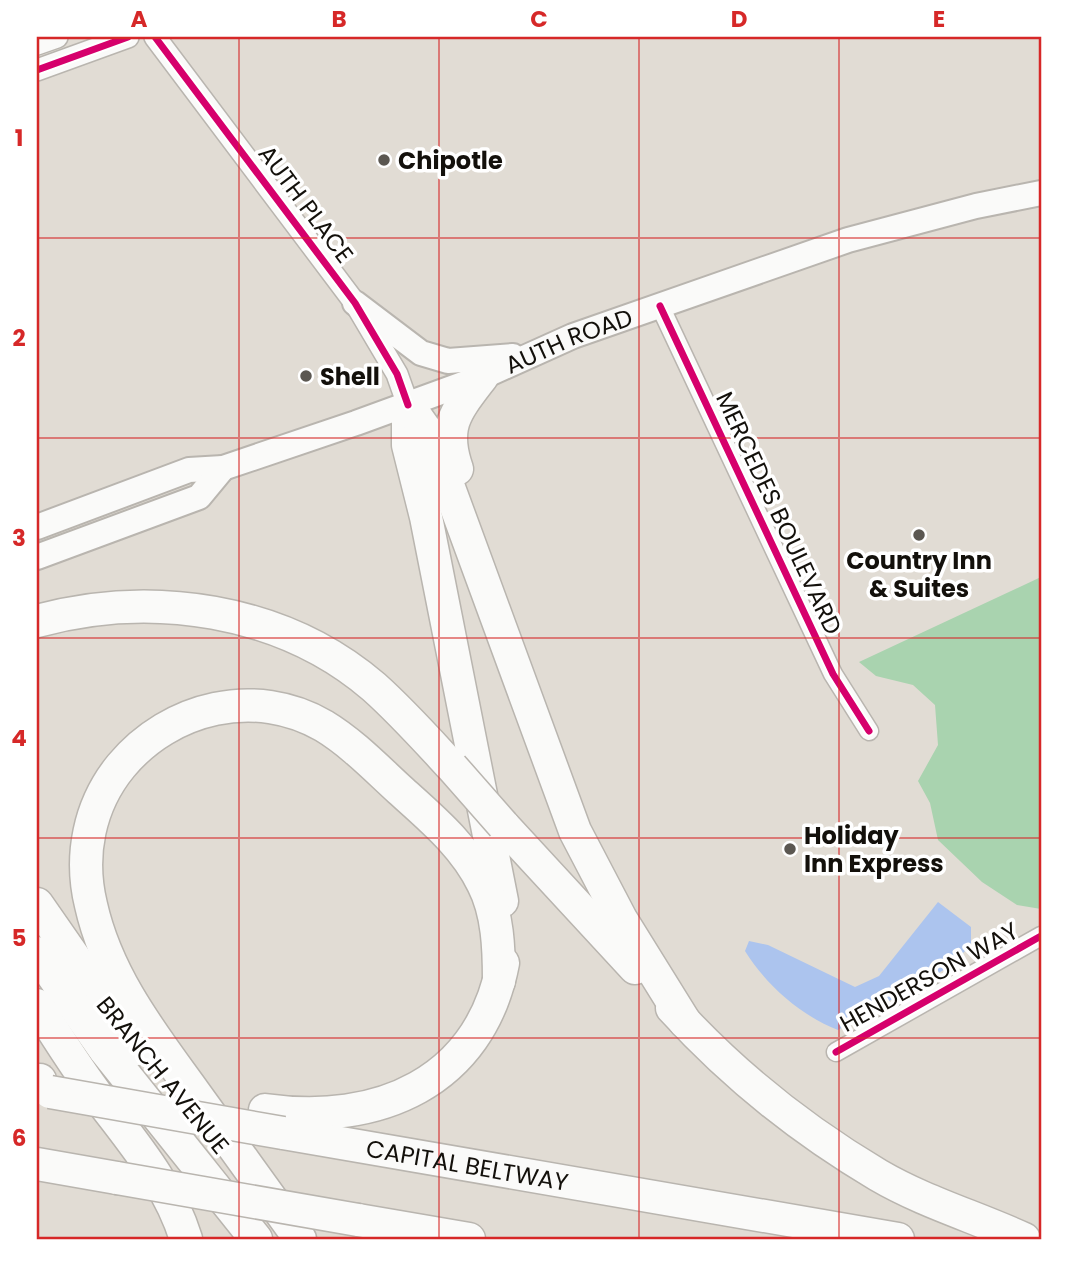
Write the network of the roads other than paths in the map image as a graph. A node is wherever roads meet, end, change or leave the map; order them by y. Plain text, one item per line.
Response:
1 (57, 37) edge
2 (128, 37) edge
3 (155, 37) edge
4 (37, 44) edge
5 (37, 69) edge
6 (1041, 193) edge
7 (355, 303) junction
8 (660, 306) junction
9 (527, 355) junction
10 (482, 377) junction
11 (408, 405) junction
12 (223, 468) junction
13 (37, 527) edge
14 (37, 557) edge
15 (488, 595) junction
16 (37, 621) edge
17 (869, 732) dead end
18 (37, 904) edge
19 (1041, 936) edge
20 (37, 954) edge
21 (499, 981) junction
22 (37, 990) edge
23 (37, 1005) edge
24 (685, 1022) junction
25 (836, 1052) dead end
26 (41, 1085) edge
27 (274, 1122) junction
28 (37, 1167) edge
29 (358, 1220) junction
30 (186, 1239) edge
31 (244, 1239) edge
32 (256, 1239) edge
33 (299, 1239) edge
34 (439, 1239) edge
35 (469, 1239) edge
36 (898, 1239) edge
37 (1024, 1239) edge

1 - 4 street
2 - 5 street
3 - 7 street, AUTH PLACE
6 - 8 main road, AUTH ROAD
7 - 9 main road
7 - 11 street, AUTH PLACE
8 - 9 main road, AUTH ROAD
8 - 17 street, MERCEDES BOULEVARD
9 - 10 main road, AUTH ROAD
10 - 11 main road, AUTH ROAD
10 - 15 highway
11 - 12 main road, AUTH ROAD
11 - 15 highway
11 - 21 highway
12 - 13 main road, AUTH ROAD
12 - 14 main road
15 - 24 highway
16 - 24 highway, bridge
18 - 33 highway, BRANCH AVENUE
19 - 25 street, HENDERSON WAY
20 - 32 highway
21 - 27 highway
21 - 33 highway
22 - 31 highway, BRANCH AVENUE
23 - 30 highway
24 - 37 highway
26 - 27 highway, CAPITAL BELTWAY, bridge
27 - 36 highway, CAPITAL BELTWAY
28 - 29 highway, bridge
29 - 34 highway
29 - 35 highway

